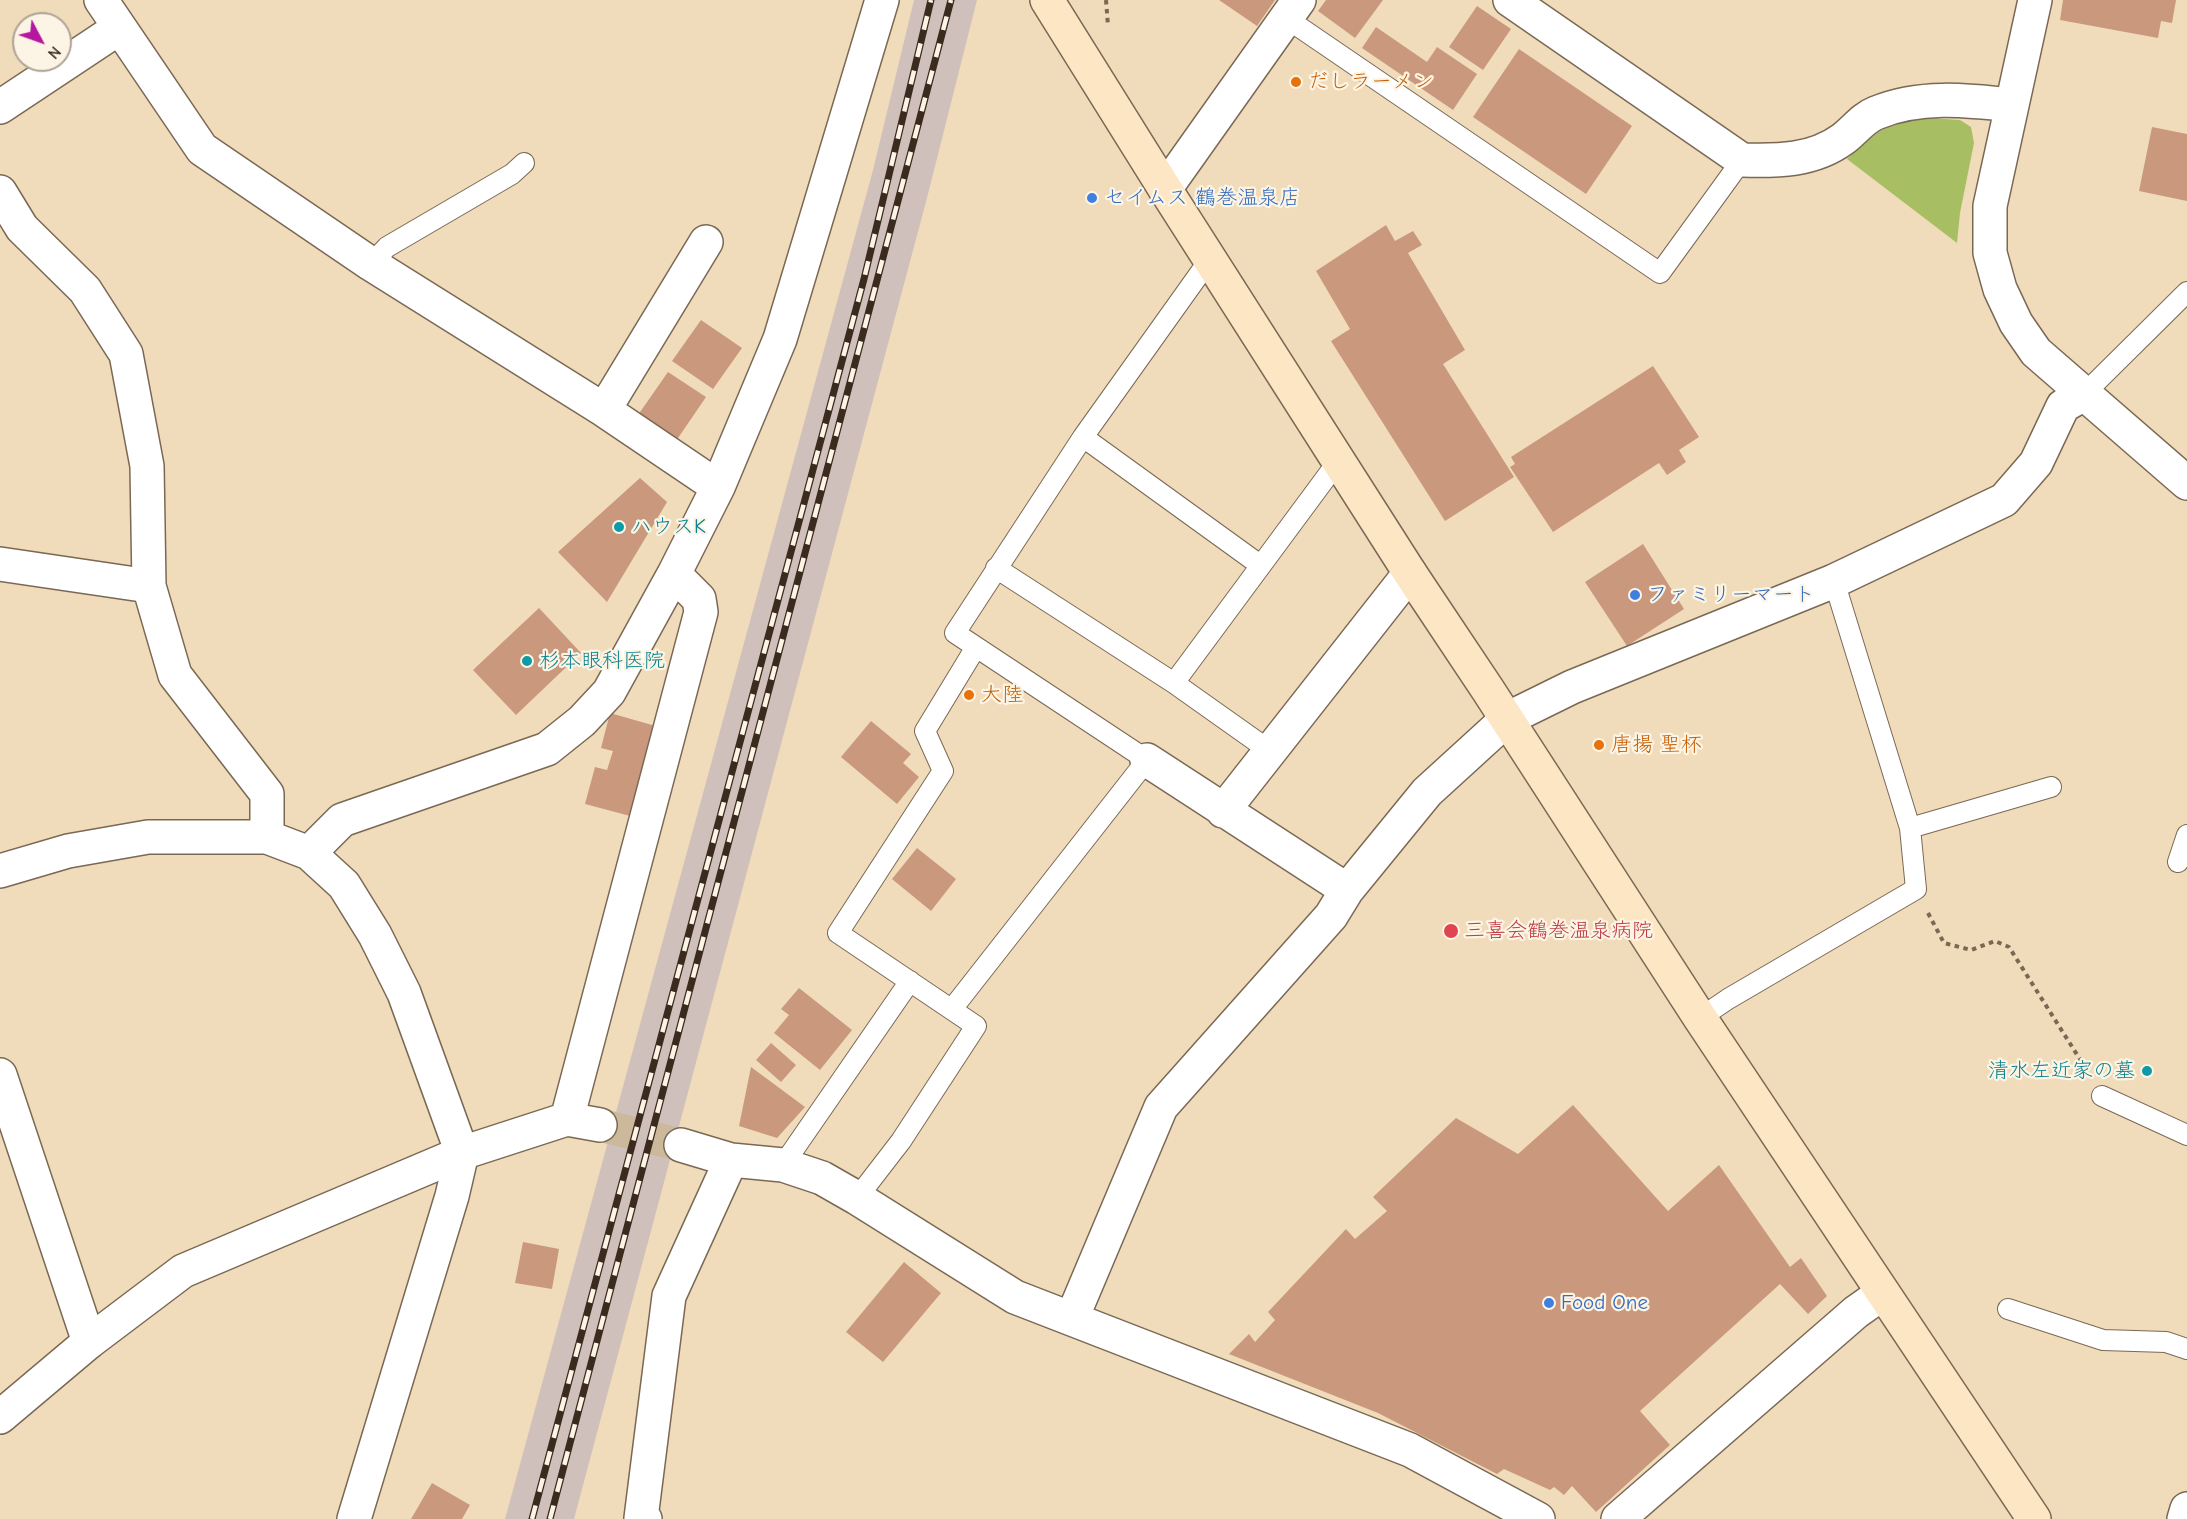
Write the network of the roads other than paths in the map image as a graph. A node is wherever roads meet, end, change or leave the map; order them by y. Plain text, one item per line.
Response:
1 (101, 0) edge
2 (882, 0) edge
3 (1047, 0) edge
4 (1510, 0) edge
5 (2035, 0) edge
6 (1292, 9) edge
7 (119, 28) junction
8 (2011, 105) junction
9 (0, 107) edge
10 (1742, 160) junction
11 (524, 163) dead end
12 (1165, 189) junction
13 (0, 192) edge
14 (706, 242) dead end
15 (1210, 259) junction
16 (371, 264) junction
17 (2187, 292) edge
18 (2084, 394) junction
19 (603, 410) junction
20 (1083, 437) junction
21 (1339, 460) junction
22 (2187, 483) edge
23 (718, 487) junction
24 (0, 564) edge
25 (1260, 565) junction
26 (996, 568) junction
27 (1410, 573) junction
28 (674, 574) junction
29 (1834, 581) junction
30 (149, 586) junction
31 (976, 647) junction
32 (1174, 683) junction
33 (1507, 719) junction
34 (1270, 751) junction
35 (1147, 760) junction
36 (2051, 787) dead end
37 (1223, 811) junction
38 (1910, 828) junction
39 (2187, 835) edge
40 (267, 837) junction
41 (309, 853) junction
42 (2178, 862) dead end
43 (0, 871) edge
44 (1347, 890) junction
45 (910, 981) junction
46 (951, 1009) junction
47 (1700, 1018) junction
48 (0, 1075) edge
49 (2102, 1096) road end
50 (567, 1119) junction
51 (600, 1125) tunnel mouth
52 (2187, 1135) edge
53 (681, 1144) tunnel mouth
54 (462, 1153) junction
55 (731, 1160) junction
56 (783, 1165) junction
57 (857, 1198) junction
58 (1883, 1293) junction
59 (2008, 1309) dead end
60 (1072, 1318) junction
61 (89, 1342) junction
62 (2187, 1349) edge
63 (0, 1417) edge
64 (2187, 1509) edge
65 (354, 1519) edge
66 (645, 1519) edge
67 (1538, 1519) edge
68 (1618, 1519) edge
69 (2034, 1519) edge
70 (2184, 1519) edge

1 - 7 street
2 - 23 street
3 - 12 main road
4 - 10 street
5 - 8 street
6 - 10 lane
6 - 12 street
7 - 9 street
7 - 16 street
8 - 10 street
8 - 18 street
11 - 16 lane
12 - 15 main road
13 - 30 street
14 - 19 street
15 - 20 lane
15 - 21 main road
16 - 19 street
17 - 18 lane
18 - 22 street
18 - 29 street
19 - 23 street
20 - 25 lane
20 - 26 lane
21 - 25 lane
21 - 27 main road
23 - 28 street
24 - 30 street
25 - 32 lane
26 - 31 lane
26 - 32 lane
27 - 33 main road
27 - 34 street
28 - 41 street
28 - 50 street
29 - 33 street
29 - 38 lane
30 - 40 street
31 - 35 lane
31 - 45 lane
32 - 34 lane
33 - 44 street
33 - 47 main road
34 - 37 street
35 - 37 street
35 - 46 lane
36 - 38 lane
37 - 44 street
38 - 47 lane
39 - 42 lane
40 - 41 street
40 - 43 street
41 - 54 street
44 - 60 street
45 - 46 lane
45 - 56 lane
46 - 57 lane
47 - 58 main road
48 - 61 street
49 - 52 lane
50 - 51 street
50 - 54 street
53 - 55 street
54 - 61 street
54 - 65 street
55 - 56 street
55 - 66 street
56 - 57 street
57 - 60 street
58 - 68 street
58 - 69 main road
59 - 62 lane
60 - 67 street
61 - 63 street
64 - 70 street

